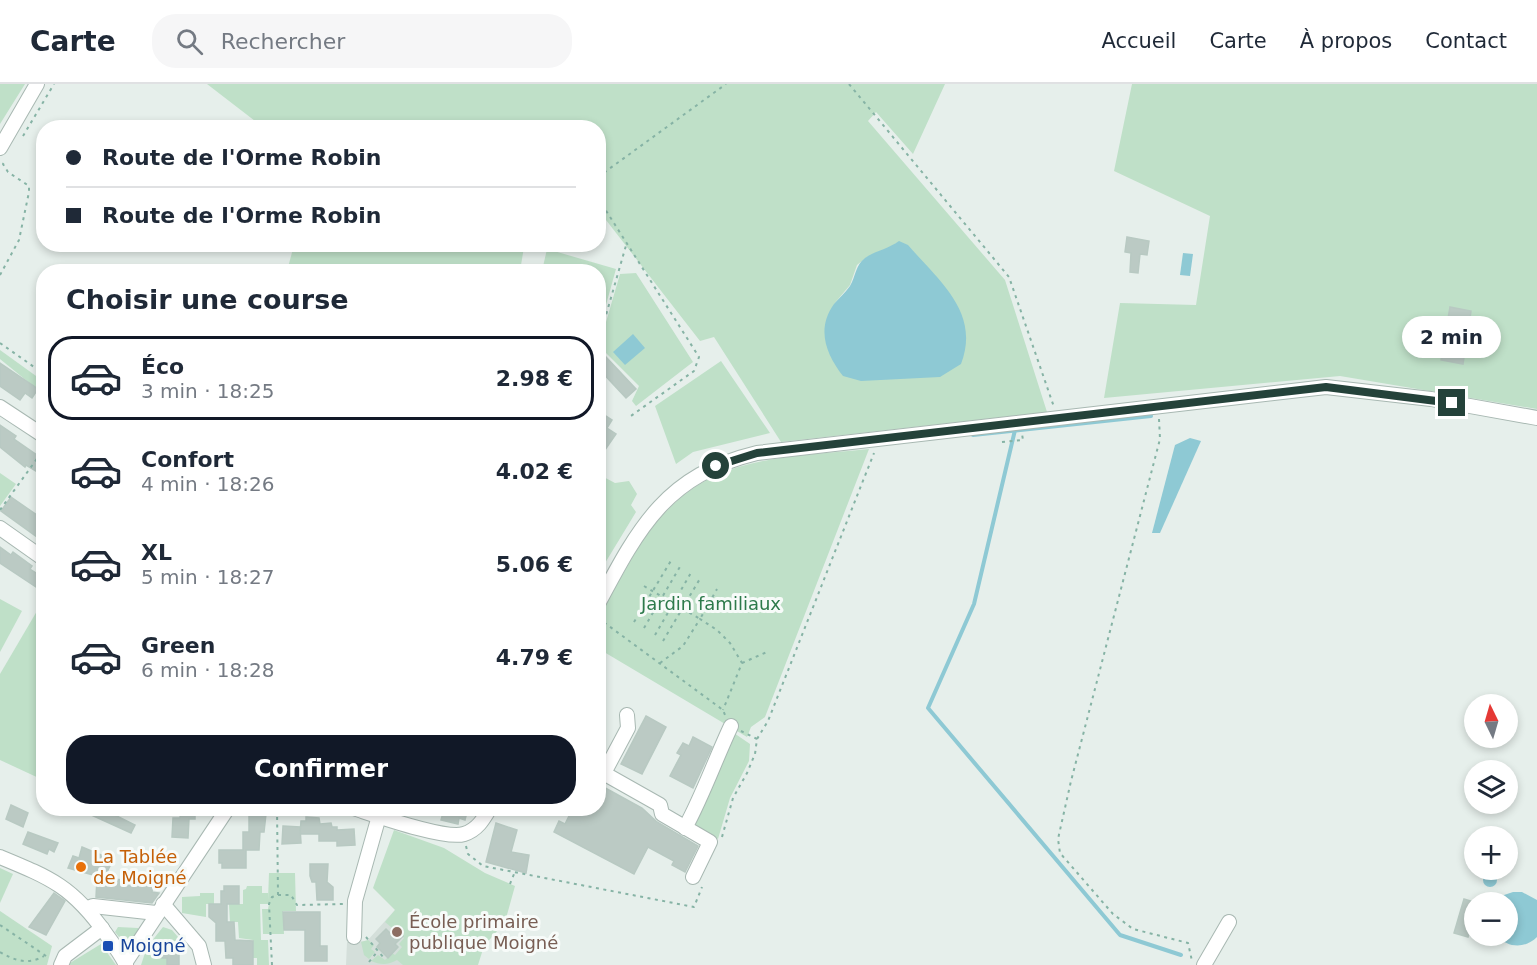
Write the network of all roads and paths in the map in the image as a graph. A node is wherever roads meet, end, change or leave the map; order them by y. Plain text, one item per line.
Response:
1 (37, 84) edge
2 (54, 84) edge
3 (726, 84) edge
4 (849, 84) edge
5 (21, 139) dead end
6 (4, 152) edge
7 (606, 171) edge
8 (606, 210) edge
9 (627, 242) junction
10 (0, 275) edge
11 (606, 315) edge
12 (0, 343) edge
13 (36, 368) edge
14 (0, 406) edge
15 (1158, 407) junction
16 (628, 418) dead end
17 (1537, 418) edge
18 (1057, 419) junction
19 (36, 431) edge
20 (1022, 434) dead end
21 (1002, 442) dead end
22 (876, 448) dead end
23 (36, 460) edge
24 (0, 510) edge
25 (0, 528) edge
26 (36, 553) edge
27 (672, 559) dead end
28 (681, 565) dead end
29 (692, 571) dead end
30 (701, 577) dead end
31 (644, 586) dead end
32 (717, 589) dead end
33 (606, 590) edge
34 (653, 591) junction
35 (663, 596) junction
36 (673, 603) junction
37 (683, 609) junction
38 (700, 619) junction
39 (634, 622) dead end
40 (606, 624) edge
41 (644, 628) dead end
42 (655, 635) dead end
43 (663, 641) dead end
44 (767, 652) dead end
45 (659, 663) junction
46 (742, 663) junction
47 (723, 710) junction
48 (627, 715) dead end
49 (731, 726) junction
50 (757, 740) junction
51 (606, 764) edge
52 (606, 775) edge
53 (223, 816) edge
54 (278, 816) edge
55 (379, 816) joint
56 (485, 816) edge
57 (685, 828) junction
58 (463, 835) junction
59 (721, 839) dead end
60 (0, 857) edge
61 (514, 874) junction
62 (699, 878) joint
63 (510, 884) dead end
64 (278, 895) junction
65 (355, 903) junction
66 (88, 908) junction
67 (159, 909) junction
68 (1229, 922) dead end
69 (0, 925) edge
70 (102, 928) junction
71 (354, 933) joint
72 (377, 951) junction
73 (0, 952) edge
74 (44, 956) junction
75 (384, 958) dead end
76 (369, 962) dead end
77 (61, 964) edge
78 (125, 964) edge
79 (20, 965) edge
80 (204, 965) edge
81 (272, 965) edge
82 (1193, 965) edge
83 (1204, 965) edge

1 - 6 street
2 - 5 path
3 - 7 path
4 - 18 path
6 - 10 path
8 - 9 path
9 - 11 path
9 - 16 path
12 - 13 path
14 - 19 street
15 - 17 street
15 - 18 street
15 - 82 path
18 - 33 street
20 - 21 path
22 - 50 path
23 - 24 path
25 - 26 street
27 - 34 path
28 - 35 path
29 - 36 path
30 - 37 path
31 - 34 path
32 - 38 path
34 - 35 path
34 - 39 path
35 - 36 path
35 - 41 path
36 - 37 path
36 - 42 path
37 - 38 path
37 - 43 path
38 - 45 path
38 - 46 path
40 - 45 path
44 - 46 path
45 - 47 path
46 - 47 path
47 - 49 path
48 - 51 street
49 - 50 path
49 - 57 street
50 - 59 path
52 - 57 street
53 - 67 street
54 - 64 path
55 - 58 street
55 - 65 street
56 - 58 street
57 - 62 street
58 - 61 path
60 - 66 street
61 - 62 path
61 - 63 path
64 - 65 path
64 - 81 path
65 - 71 street
66 - 67 street
66 - 70 street
67 - 78 street
67 - 80 street
68 - 83 street
69 - 74 path
70 - 77 street
70 - 78 street
71 - 72 path
72 - 75 path
72 - 76 path
73 - 79 path
74 - 77 path
74 - 79 path

